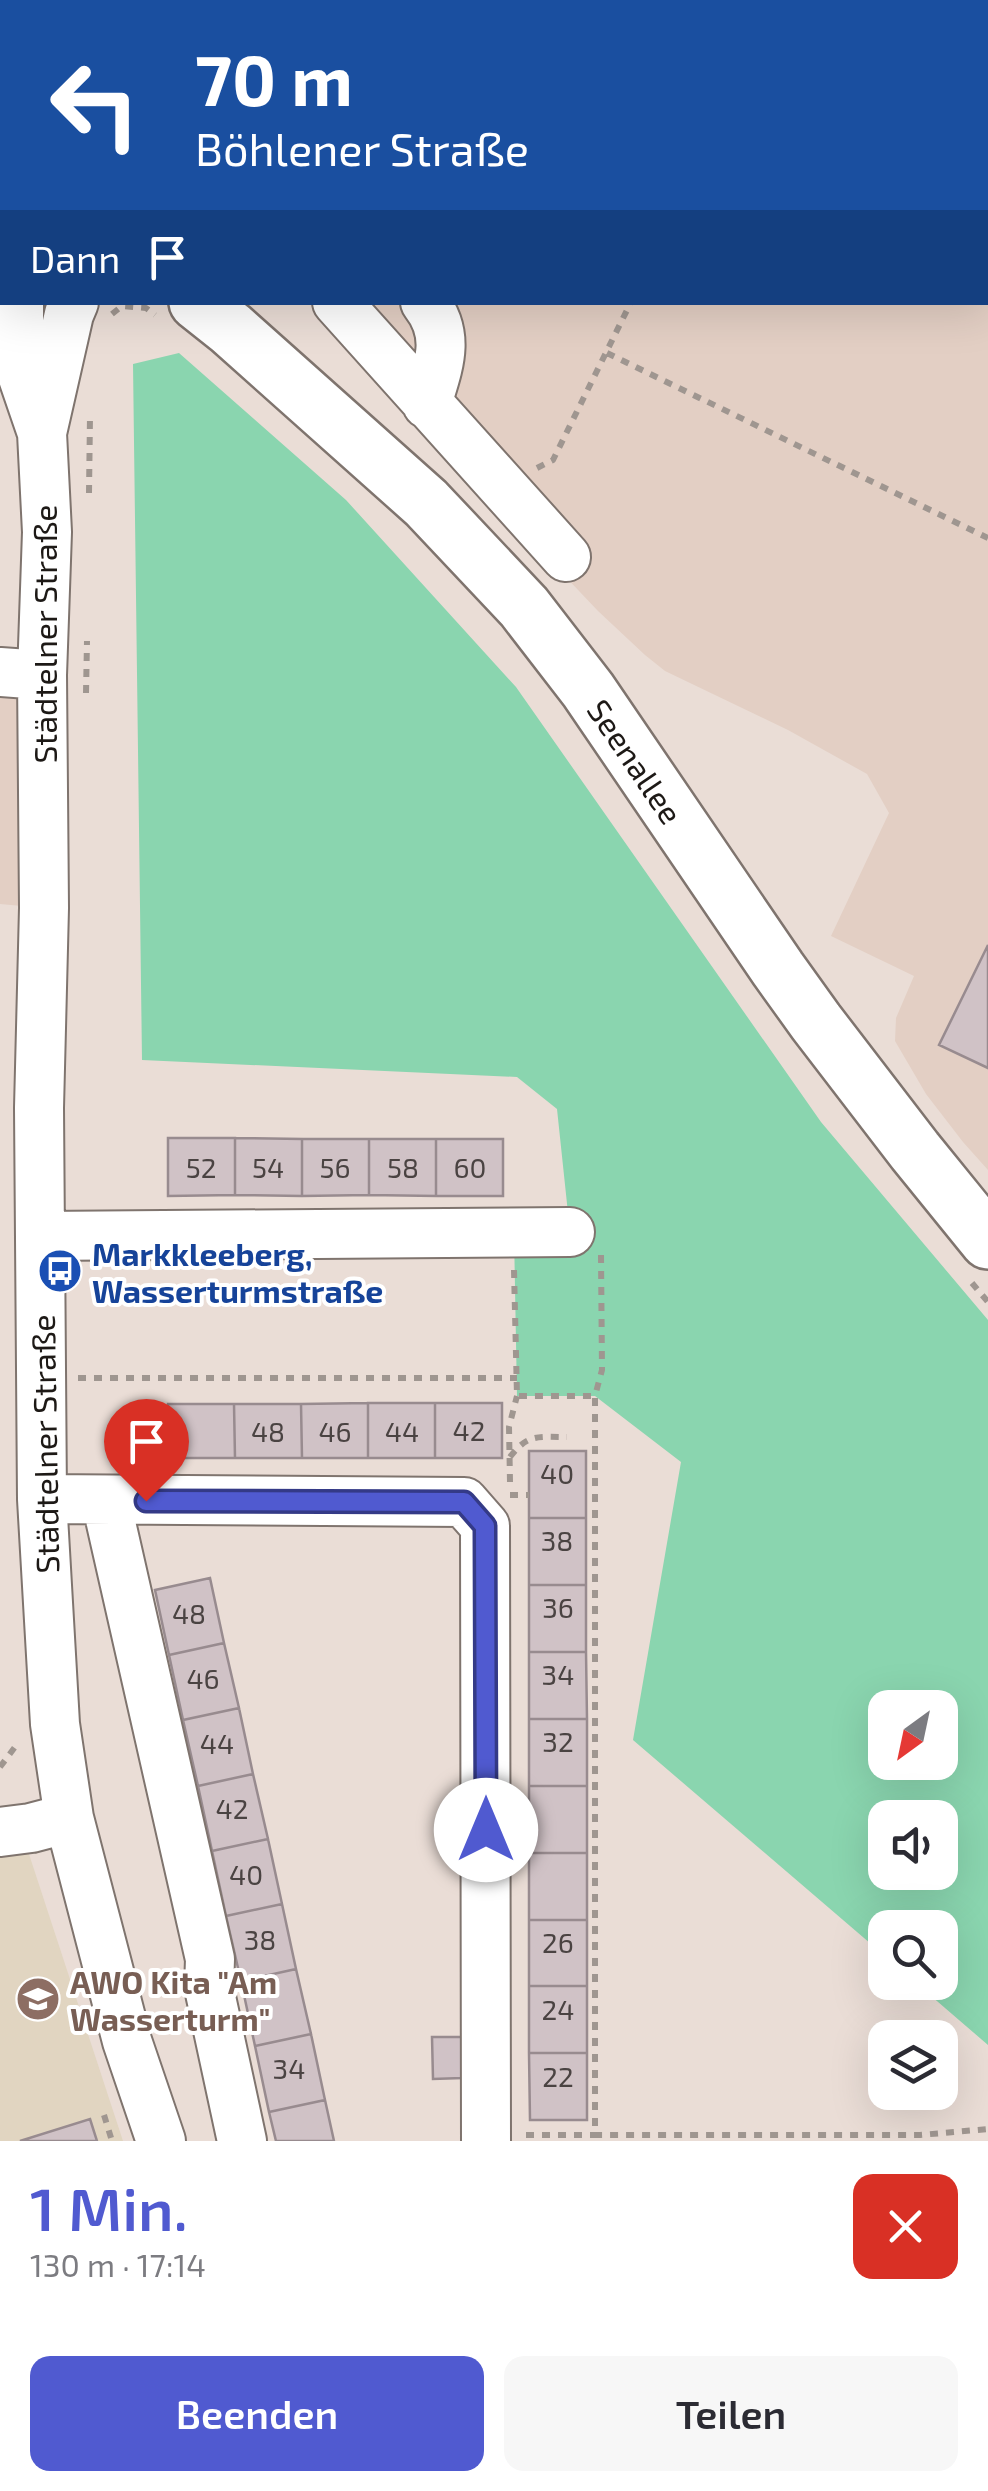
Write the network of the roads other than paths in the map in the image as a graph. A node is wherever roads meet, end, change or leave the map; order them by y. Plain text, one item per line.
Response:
1 (19, 305) edge
2 (73, 305) edge
3 (341, 305) edge
4 (428, 305) edge
5 (202, 313) edge
6 (428, 404) junction
7 (42, 433) junction
8 (566, 557) dead end
9 (21, 673) edge
10 (20, 1108) edge
11 (570, 1232) road end
12 (41, 1236) junction
13 (976, 1257) edge
14 (42, 1499) junction
15 (106, 1500) junction
16 (68, 1818) junction
17 (0, 1832) edge
18 (486, 2138) edge
19 (160, 2141) edge
20 (242, 2141) edge

1 - 7 street, Städtelner Straße
2 - 7 street, Städtelner Straße
3 - 6 street
4 - 6 street
5 - 13 main road, Seenallee
6 - 8 street
7 - 9 street, Städtelner Straße
9 - 10 street, Städtelner Straße
10 - 12 street, Städtelner Straße
11 - 12 street
12 - 14 street, Städtelner Straße
14 - 15 street
14 - 16 street, Städtelner Straße
15 - 18 street
15 - 20 street
16 - 17 street
16 - 19 street, Städtelner Straße

